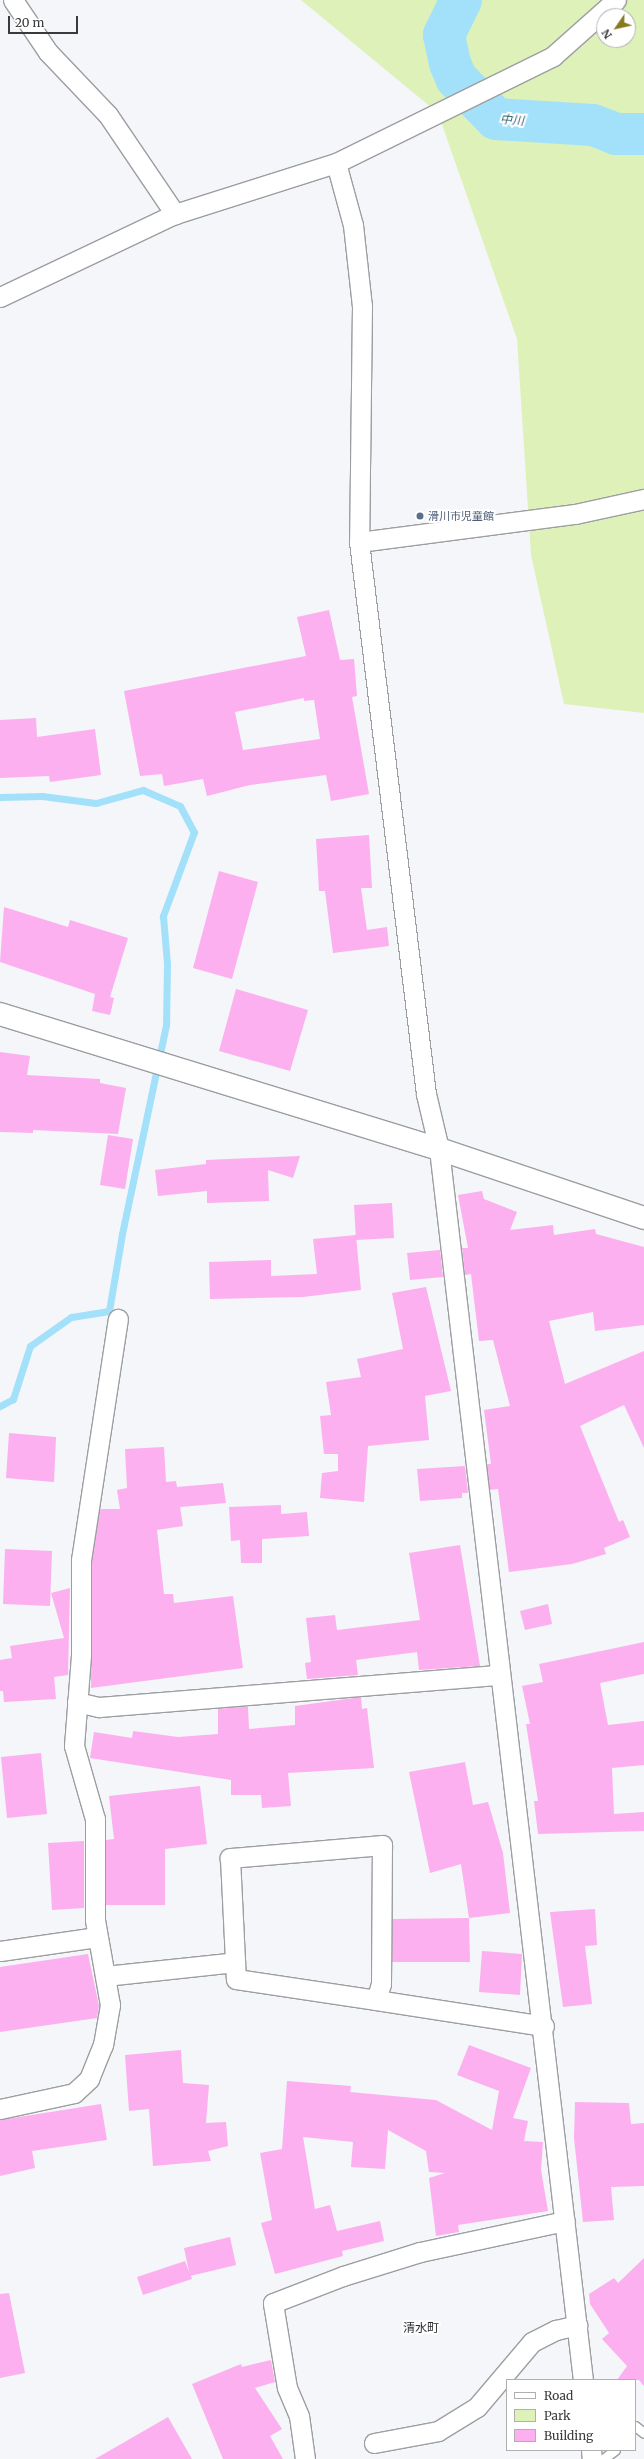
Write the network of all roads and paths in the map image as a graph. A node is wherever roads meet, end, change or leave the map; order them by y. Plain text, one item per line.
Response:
1 (13, 0) edge
2 (616, 0) edge
3 (336, 163) junction
4 (174, 214) junction
5 (0, 297) edge
6 (644, 499) edge
7 (359, 542) junction
8 (0, 1014) edge
9 (438, 1149) junction
10 (644, 1218) edge
11 (118, 1319) dead end
12 (500, 1675) junction
13 (77, 1702) junction
14 (98, 1937) junction
15 (0, 1951) edge
16 (235, 1962) junction
17 (105, 1976) junction
18 (376, 2000) junction
19 (544, 2026) junction
20 (0, 2109) edge
21 (566, 2221) junction
22 (577, 2325) junction
23 (583, 2379) edge
24 (374, 2443) dead end
25 (614, 2451) edge
26 (305, 2459) edge
27 (603, 2459) edge

1 - 4 street
2 - 3 street
3 - 4 street
3 - 7 street
4 - 5 street
6 - 7 street
7 - 9 street
8 - 9 street
9 - 10 street
9 - 12 street
11 - 13 street
12 - 13 street
12 - 19 street
13 - 14 street
14 - 15 street
14 - 17 street
16 - 17 street
16 - 18 street
16 - 18 street
17 - 20 street
18 - 19 street
19 - 21 street
21 - 22 street
21 - 26 street
22 - 23 street
22 - 24 street
25 - 27 lane

